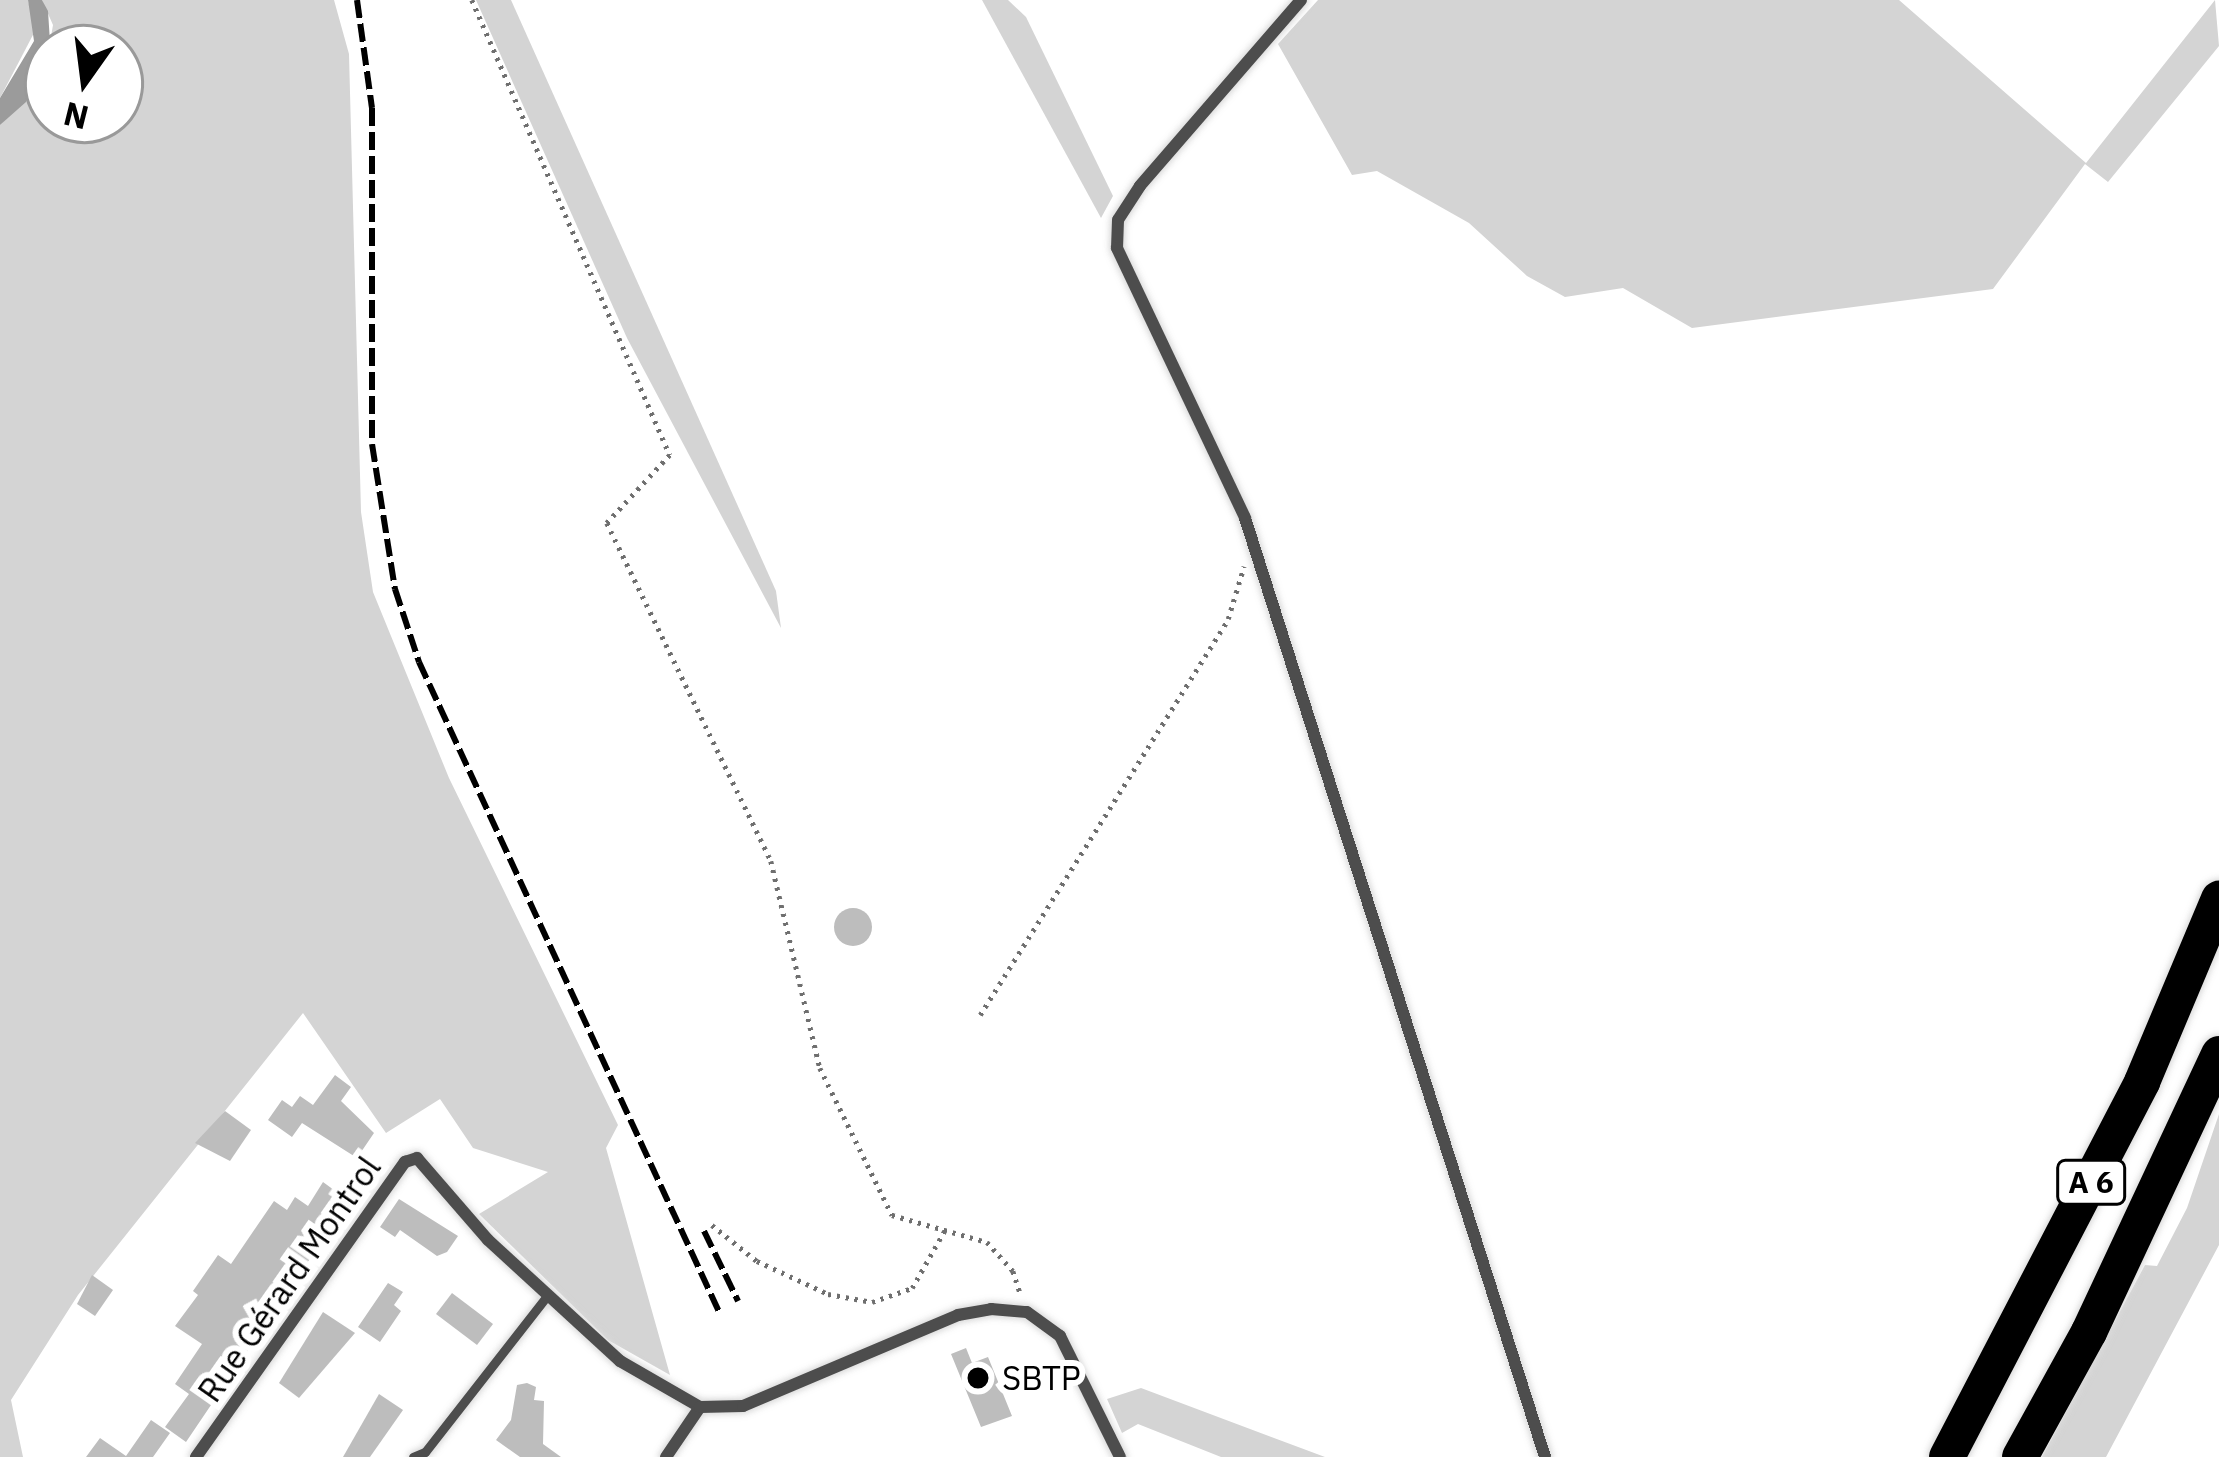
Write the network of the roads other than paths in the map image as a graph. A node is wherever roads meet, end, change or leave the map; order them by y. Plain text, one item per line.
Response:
1 (1301, 0) edge
2 (2219, 899) edge
3 (2219, 1054) edge
4 (547, 1296) junction
5 (700, 1407) junction
6 (196, 1457) edge
7 (413, 1457) edge
8 (666, 1457) edge
9 (1120, 1457) edge
10 (1545, 1457) edge
11 (1947, 1457) edge
12 (2020, 1457) edge

1 - 10 street
2 - 11 highway, A 6
3 - 12 highway, A 6
4 - 5 street, Rue Gérard Montrol
4 - 6 street, Rue Gérard Montrol
4 - 7 lane
5 - 8 street
5 - 9 street

